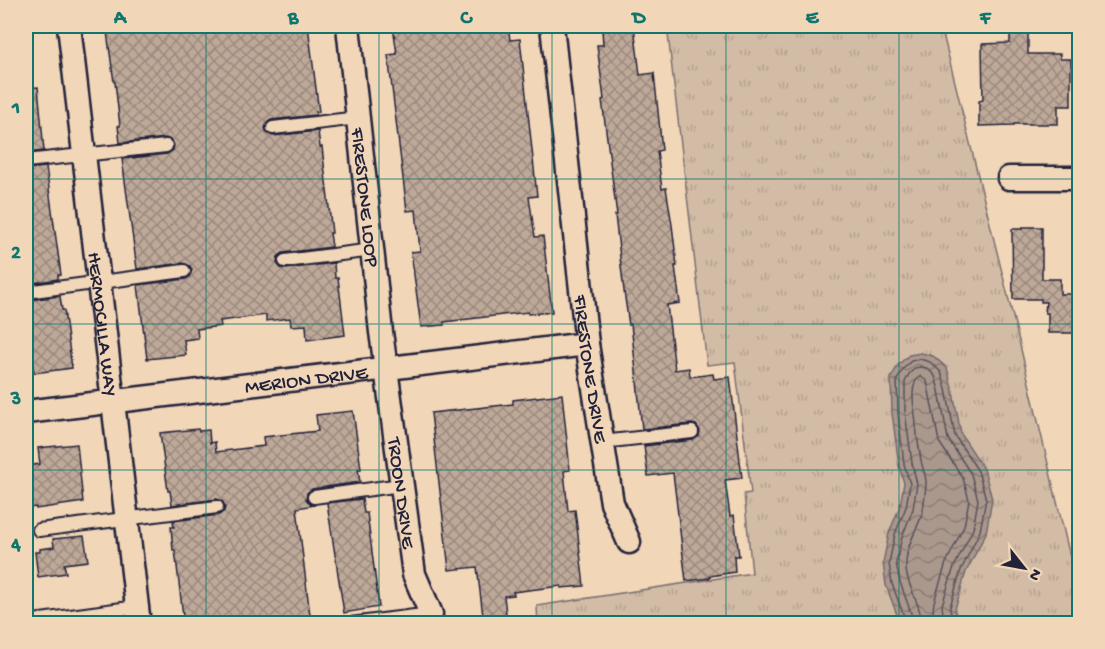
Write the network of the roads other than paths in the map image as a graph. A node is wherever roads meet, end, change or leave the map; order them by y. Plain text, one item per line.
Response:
1 (69, 26) edge
2 (348, 26) edge
3 (552, 26) edge
4 (358, 118) junction
5 (273, 128) dead end
6 (166, 146) dead end
7 (85, 154) junction
8 (26, 161) edge
9 (1009, 178) dead end
10 (1080, 178) edge
11 (373, 250) junction
12 (285, 261) dead end
13 (184, 271) dead end
14 (100, 282) junction
15 (26, 292) edge
16 (587, 344) junction
17 (386, 368) junction
18 (114, 401) junction
19 (26, 412) edge
20 (692, 432) dead end
21 (602, 442) junction
22 (401, 485) junction
23 (314, 497) dead end
24 (217, 507) dead end
25 (128, 518) junction
26 (39, 530) dead end
27 (629, 542) dead end
28 (431, 614) joint
29 (138, 615) edge
30 (26, 622) edge
31 (350, 624) edge

1 - 7 street, HERMOCILLA WAY
2 - 4 street, FIRESTONE LOOP
3 - 16 street, FIRESTONE DRIVE
4 - 5 lane
4 - 11 street, FIRESTONE LOOP
6 - 7 lane
7 - 8 lane
7 - 14 street, HERMOCILLA WAY
9 - 10 street
11 - 12 lane
11 - 17 street, FIRESTONE LOOP
13 - 14 lane
14 - 15 lane
14 - 18 street, HERMOCILLA WAY
16 - 17 street, MERION DRIVE
16 - 21 street, FIRESTONE DRIVE
17 - 18 street, MERION DRIVE
17 - 22 street, TROON DRIVE
18 - 19 street, MERION DRIVE
18 - 25 street, HERMOCILLA WAY
20 - 21 lane
21 - 27 street, FIRESTONE DRIVE
22 - 23 lane
22 - 28 street, TROON DRIVE
24 - 25 lane
25 - 26 lane
25 - 29 street, HERMOCILLA WAY
28 - 31 lane
29 - 30 lane

